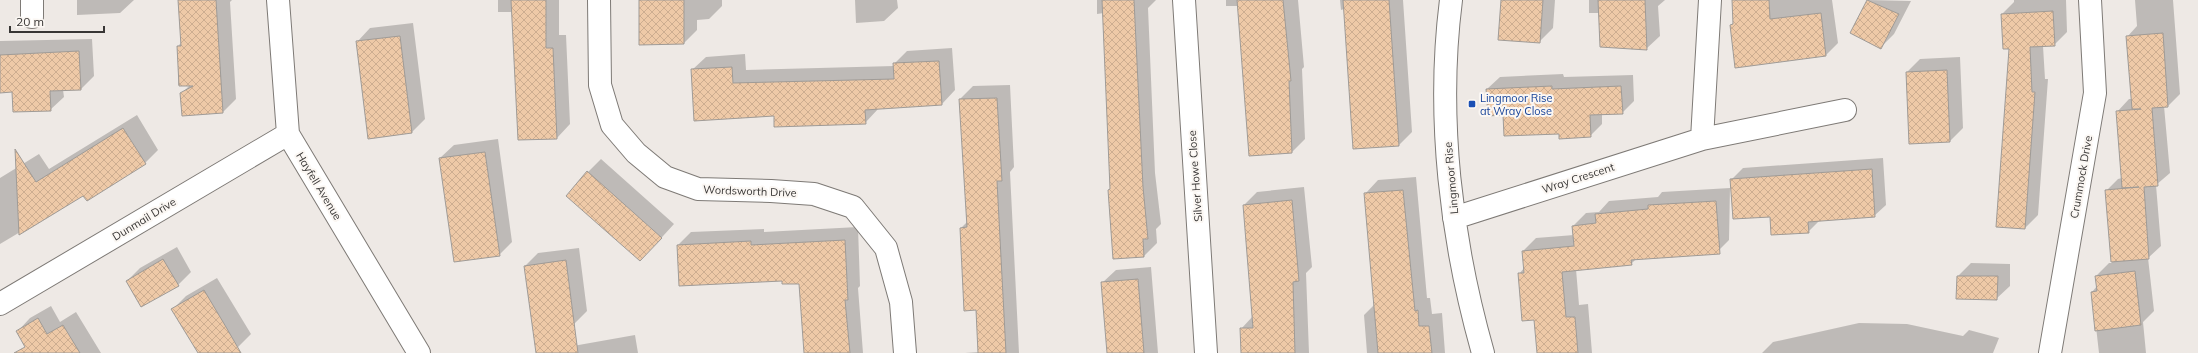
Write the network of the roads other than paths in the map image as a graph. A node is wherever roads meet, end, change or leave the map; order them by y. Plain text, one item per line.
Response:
1 (278, 0) edge
2 (599, 0) edge
3 (1184, 0) edge
4 (1451, 0) edge
5 (1710, 0) edge
6 (2090, 0) edge
7 (1845, 110) dead end
8 (288, 134) junction
9 (1702, 139) junction
10 (1454, 218) junction
11 (0, 304) edge
12 (419, 353) edge
13 (905, 353) edge
14 (1206, 353) edge
15 (1483, 353) edge
16 (2050, 353) edge

1 - 8 street, Hayfell Avenue
2 - 13 street, Wordsworth Drive
3 - 14 street, Silver Howe Close
4 - 10 street, Lingmoor Rise
5 - 9 street
6 - 16 street, Crummock Drive
7 - 9 street, Wray Crescent
8 - 11 street, Dunmail Drive
8 - 12 street, Hayfell Avenue
9 - 10 street, Wray Crescent
10 - 15 street, Lingmoor Rise

